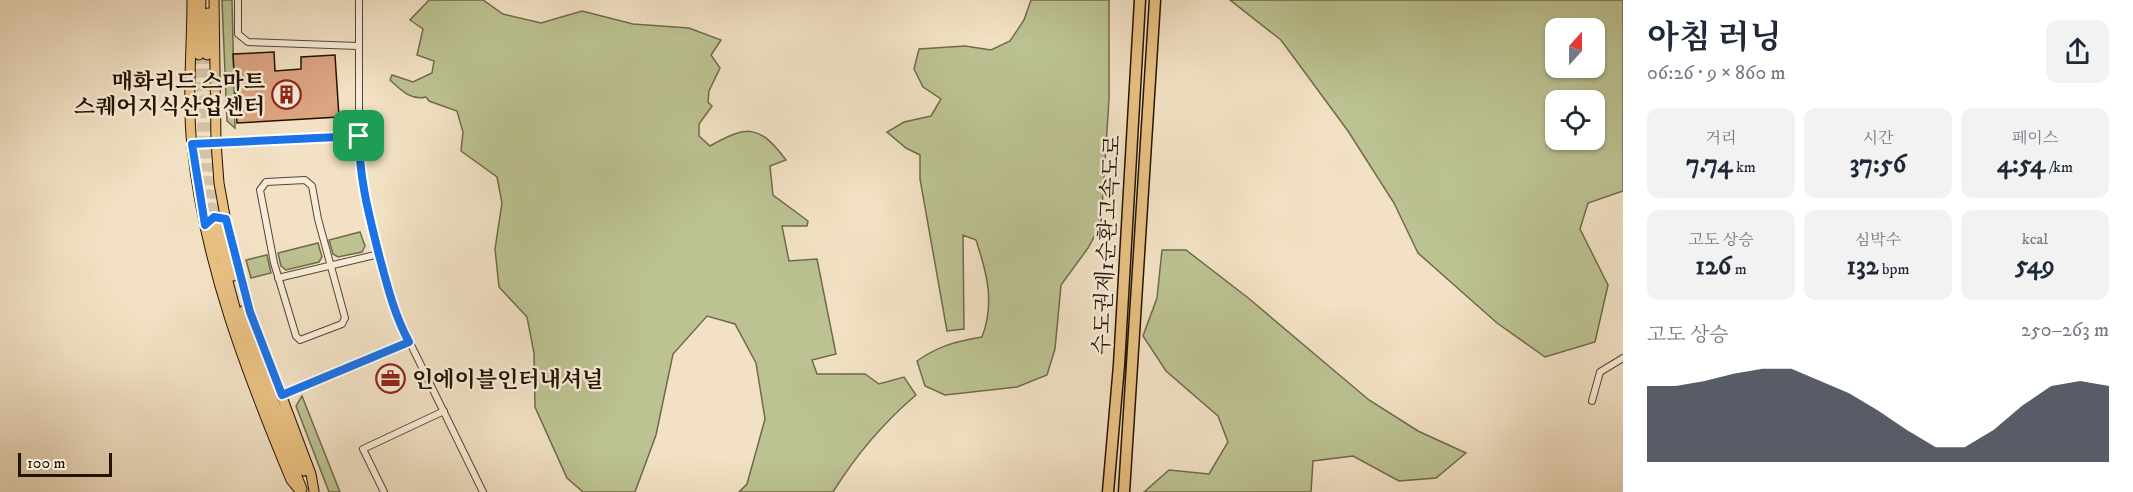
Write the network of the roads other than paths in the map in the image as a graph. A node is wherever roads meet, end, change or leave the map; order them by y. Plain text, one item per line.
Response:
1 (192, 0) edge
2 (201, 0) edge
3 (208, 0) edge
4 (214, 0) edge
5 (238, 0) edge
6 (358, 0) edge
7 (1140, 0) edge
8 (1155, 0) edge
9 (358, 46) junction
10 (359, 136) junction
11 (216, 141) junction
12 (192, 144) junction
13 (216, 224) junction
14 (379, 254) junction
15 (331, 266) junction
16 (278, 278) junction
17 (409, 342) junction
18 (1623, 358) edge
19 (282, 395) junction
20 (1592, 401) dead end
21 (444, 411) junction
22 (303, 492) edge
23 (314, 492) edge
24 (384, 492) edge
25 (483, 492) edge
26 (1108, 492) edge
27 (1124, 492) edge

1 - 12 main road
2 - 3 main road
4 - 11 main road
5 - 9 street
6 - 9 street
7 - 26 highway, 수도권제1순환고속도로
8 - 27 highway, 수도권제1순환고속도로
9 - 10 street
10 - 11 street
10 - 14 street
11 - 12 street
11 - 13 main road
12 - 13 main road
13 - 19 main road
13 - 22 main road
13 - 23 main road
14 - 15 street
14 - 17 street
15 - 16 street
15 - 16 street
15 - 16 street
17 - 19 street
17 - 21 street
18 - 20 street
19 - 23 main road
21 - 24 street
21 - 25 street

